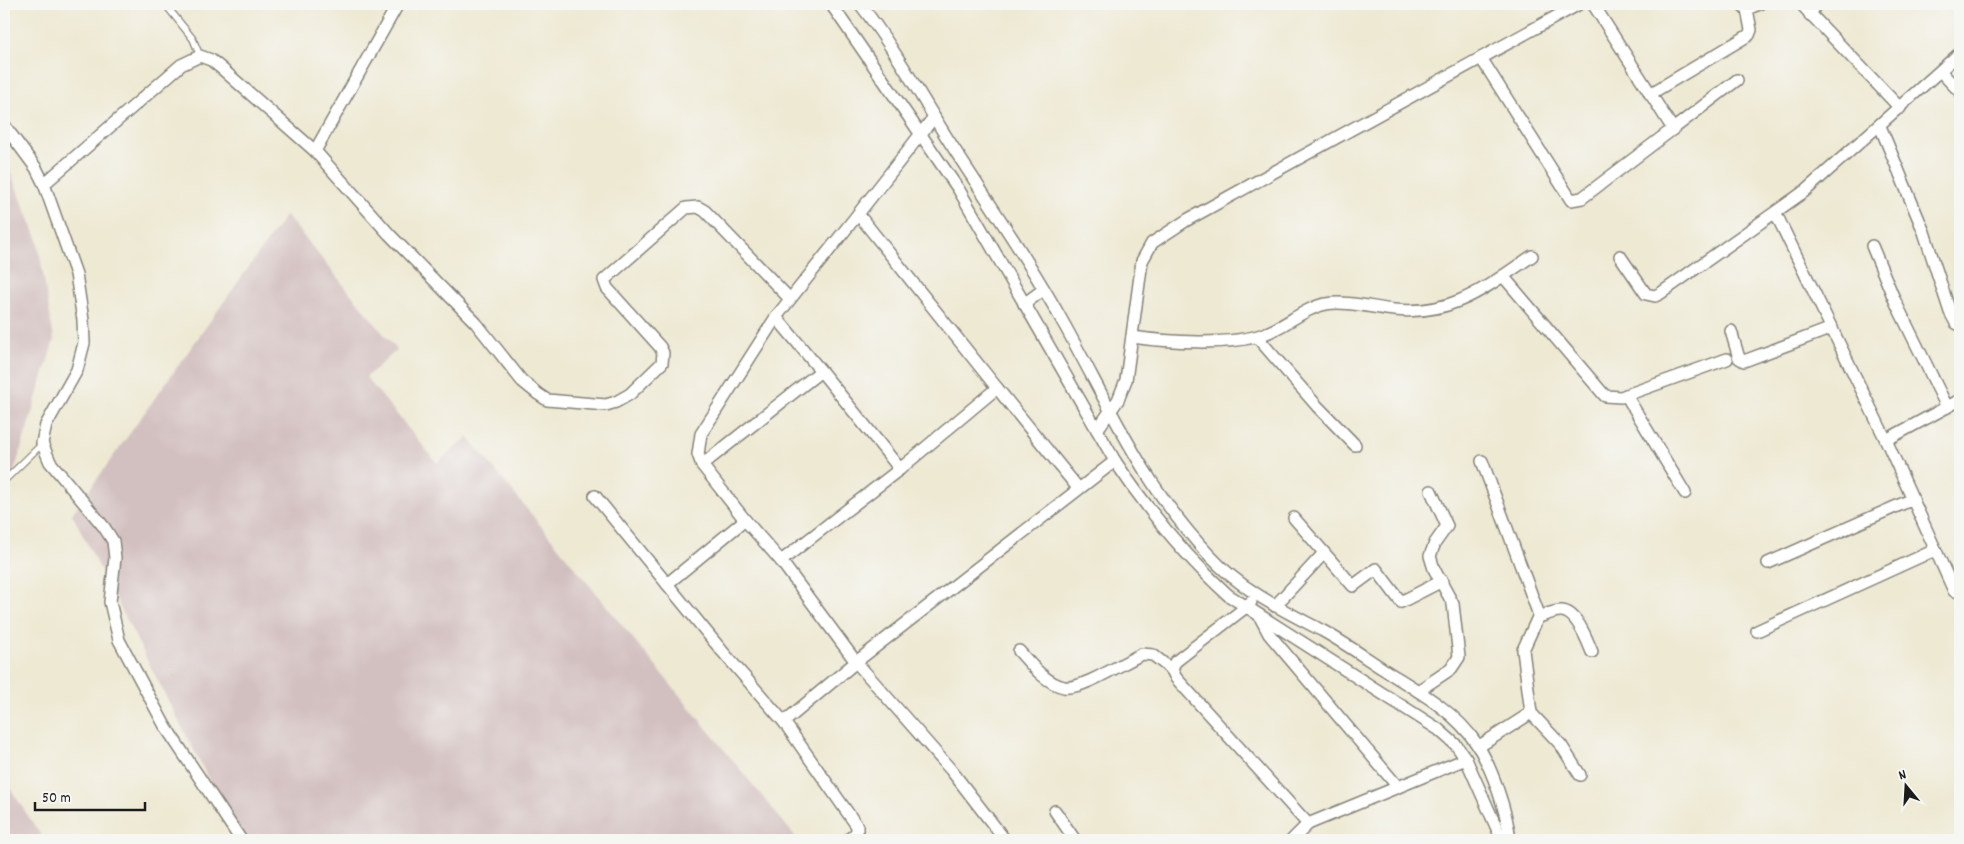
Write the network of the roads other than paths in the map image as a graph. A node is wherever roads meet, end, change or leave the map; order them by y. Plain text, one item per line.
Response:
1 (165, 4) edge
2 (398, 4) edge
3 (832, 4) edge
4 (860, 4) edge
5 (1579, 4) edge
6 (1593, 4) edge
7 (1759, 4) edge
8 (1801, 4) edge
9 (1816, 4) edge
10 (1744, 6) edge
11 (1810, 15) junction
12 (1960, 53) edge
13 (200, 56) junction
14 (1481, 58) junction
15 (1941, 72) junction
16 (1737, 80) dead end
17 (1960, 92) edge
18 (1650, 94) junction
19 (1900, 108) junction
20 (934, 116) junction
21 (4, 125) edge
22 (1880, 126) junction
23 (1672, 129) junction
24 (922, 132) junction
25 (315, 151) junction
26 (44, 184) junction
27 (858, 214) junction
28 (1776, 214) junction
29 (1872, 246) dead end
30 (1532, 256) dead end
31 (1620, 256) dead end
32 (1503, 276) junction
33 (1043, 290) junction
34 (790, 299) junction
35 (1024, 304) junction
36 (776, 317) junction
37 (1960, 325) edge
38 (1832, 328) junction
39 (1731, 331) dead end
40 (1132, 337) junction
41 (1257, 337) junction
42 (1727, 359) dead end
43 (821, 371) junction
44 (997, 388) junction
45 (1626, 395) junction
46 (1960, 400) edge
47 (1947, 407) junction
48 (1110, 414) junction
49 (1097, 430) junction
50 (1886, 440) junction
51 (42, 443) junction
52 (1355, 445) dead end
53 (1115, 461) junction
54 (1482, 461) dead end
55 (702, 465) junction
56 (900, 469) junction
57 (4, 481) edge
58 (1078, 488) junction
59 (1431, 491) dead end
60 (1685, 493) dead end
61 (595, 496) dead end
62 (1913, 499) junction
63 (1294, 518) dead end
64 (745, 520) junction
65 (1934, 550) junction
66 (1324, 553) junction
67 (781, 561) junction
68 (1768, 563) dead end
69 (1442, 580) junction
70 (667, 584) junction
71 (1954, 591) dead end
72 (1256, 594) junction
73 (1275, 606) junction
74 (1246, 607) junction
75 (1258, 615) junction
76 (1539, 617) junction
77 (1756, 631) dead end
78 (1019, 651) dead end
79 (1592, 652) dead end
80 (856, 662) junction
81 (1172, 670) junction
82 (1418, 691) junction
83 (1531, 712) junction
84 (784, 722) junction
85 (1478, 746) junction
86 (1466, 759) junction
87 (1580, 775) dead end
88 (1398, 787) junction
89 (1056, 811) dead end
90 (1308, 824) junction
91 (999, 838) edge
92 (241, 840) edge
93 (848, 840) edge
94 (1075, 840) edge
95 (1292, 840) edge
96 (1502, 840) edge
97 (1510, 840) edge

1 - 13 lane
2 - 25 street
3 - 24 street
4 - 20 street
5 - 14 street
6 - 18 street
7 - 10 street
8 - 11 street
9 - 11 street
10 - 18 street
11 - 19 street
12 - 15 street
13 - 25 street
13 - 26 street
14 - 23 street
14 - 40 street
15 - 17 street
15 - 19 street
16 - 23 street
18 - 23 street
19 - 22 street
20 - 24 street
20 - 33 street
21 - 26 street
22 - 28 street
22 - 37 street
24 - 27 street
24 - 35 street
25 - 34 street
26 - 51 street
27 - 34 street
27 - 44 street
28 - 31 street
28 - 38 street
29 - 47 street
30 - 32 street
32 - 41 street
32 - 45 street
33 - 35 street
33 - 48 street
34 - 36 street
35 - 49 street
36 - 43 street
36 - 55 street
38 - 39 street
38 - 50 street
40 - 41 street
40 - 48 street
41 - 52 street
42 - 45 street
43 - 55 street
43 - 56 street
44 - 56 street
44 - 58 street
45 - 60 street
46 - 47 street
47 - 50 street
48 - 49 street
48 - 72 street
49 - 53 street
50 - 62 street
51 - 57 lane
51 - 92 street
53 - 58 street
53 - 74 street
54 - 76 street
55 - 64 street
56 - 67 street
58 - 80 street
59 - 69 street
61 - 70 street
62 - 65 street
62 - 68 street
63 - 66 street
64 - 67 street
64 - 70 street
65 - 71 street
65 - 77 street
66 - 69 street
66 - 73 street
67 - 80 street
69 - 82 street
70 - 84 street
72 - 73 street
72 - 74 street
73 - 82 street
74 - 75 street
74 - 81 street
75 - 86 street
75 - 88 street
76 - 79 street
76 - 83 street
78 - 81 street
80 - 84 street
80 - 91 street
81 - 90 street
82 - 85 street
83 - 85 street
83 - 87 street
84 - 93 street
85 - 97 street
86 - 88 street
86 - 96 street
88 - 90 street
89 - 94 street
90 - 95 street

